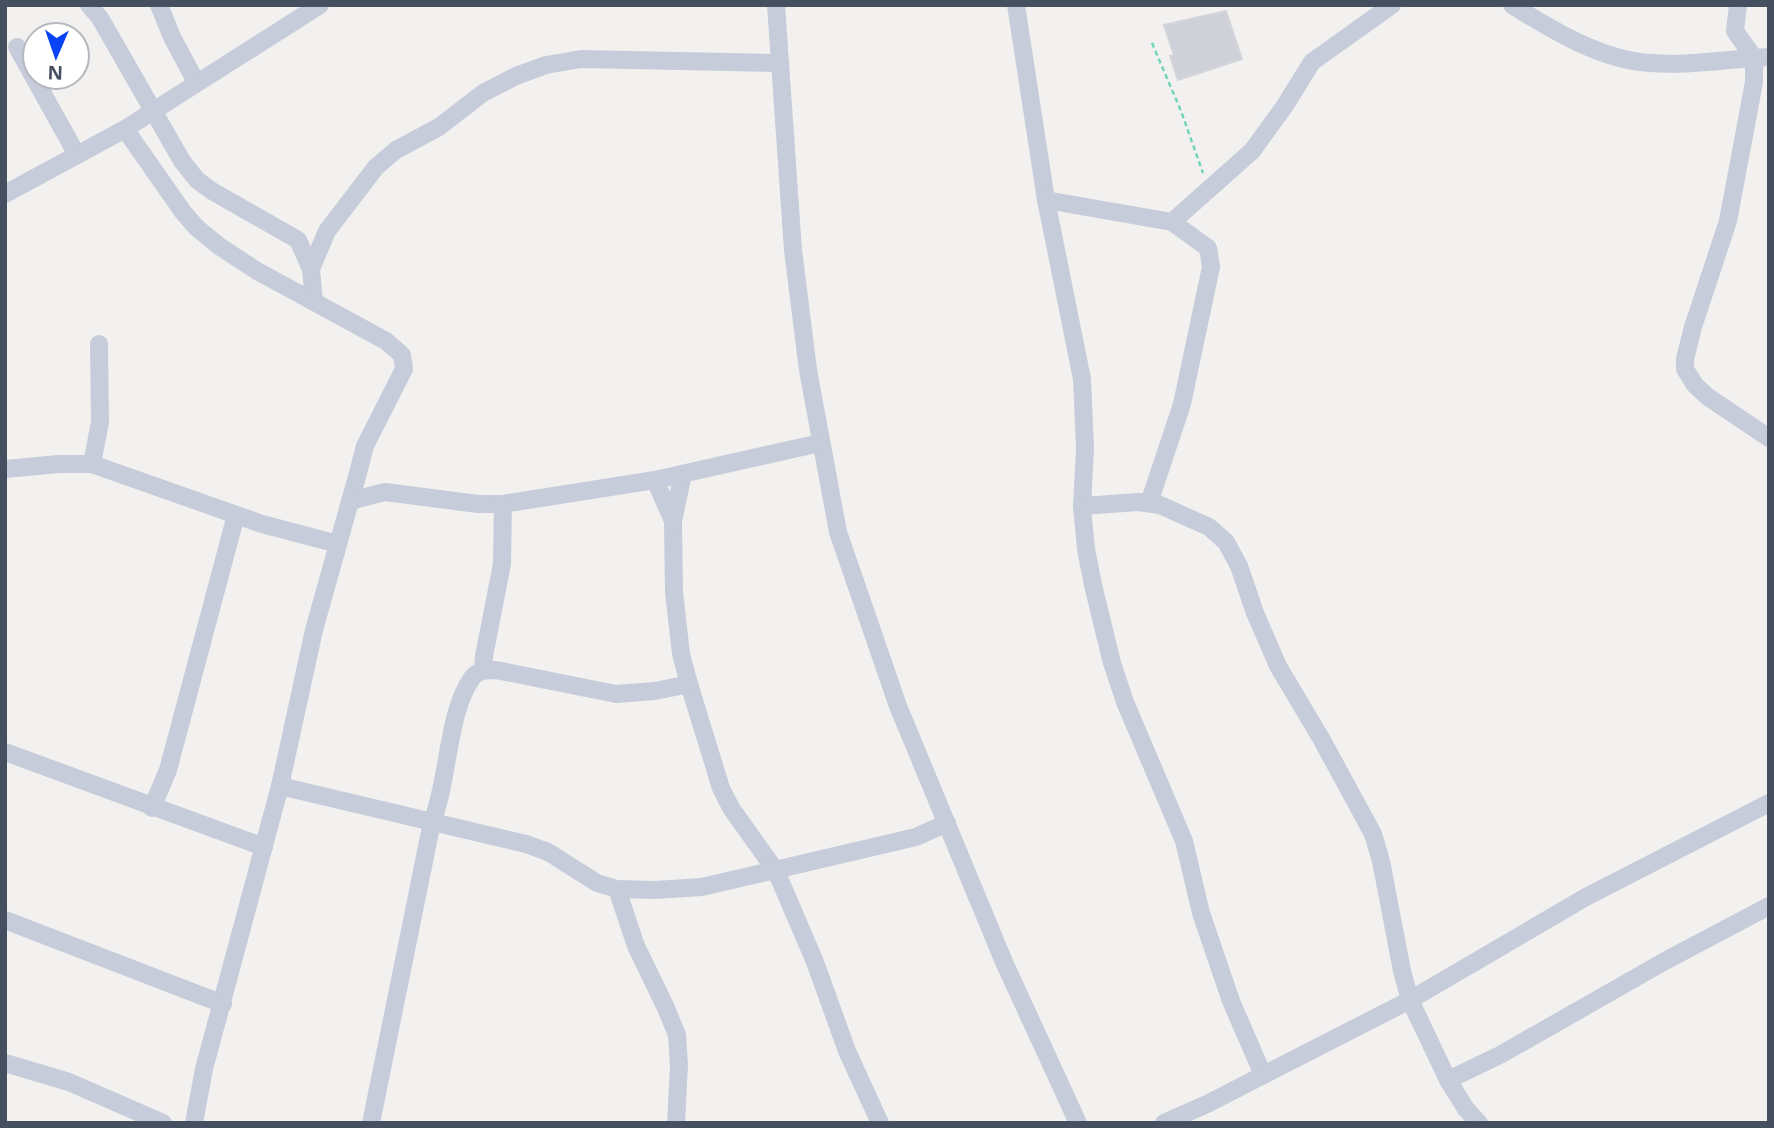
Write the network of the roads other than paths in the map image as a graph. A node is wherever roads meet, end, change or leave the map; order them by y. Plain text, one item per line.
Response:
1 (89, 5) edge
2 (159, 5) edge
3 (320, 5) edge
4 (776, 5) edge
5 (1016, 5) edge
6 (1392, 5) edge
7 (1511, 5) edge
8 (1738, 5) edge
9 (17, 47) dead end
10 (1761, 57) edge
11 (780, 63) junction
12 (196, 82) junction
13 (154, 110) junction
14 (125, 129) junction
15 (77, 155) junction
16 (5, 194) edge
17 (1046, 200) junction
18 (1172, 222) junction
19 (327, 231) junction
20 (298, 240) junction
21 (311, 269) junction
22 (314, 302) junction
23 (99, 344) dead end
24 (1769, 438) edge
25 (820, 443) junction
26 (92, 464) junction
27 (5, 469) edge
28 (358, 473) junction
29 (683, 474) junction
30 (655, 480) junction
31 (385, 492) junction
32 (350, 502) junction
33 (1150, 503) junction
34 (503, 504) junction
35 (1082, 506) junction
36 (236, 515) junction
37 (673, 521) junction
38 (338, 544) junction
39 (483, 670) junction
40 (689, 684) junction
41 (5, 752) edge
42 (280, 786) junction
43 (1769, 803) edge
44 (152, 808) junction
45 (432, 822) junction
46 (947, 823) junction
47 (264, 847) junction
48 (776, 872) junction
49 (617, 889) junction
50 (1769, 906) edge
51 (5, 920) edge
52 (1410, 1000) junction
53 (223, 1004) junction
54 (5, 1063) edge
55 (1263, 1075) junction
56 (1448, 1080) junction
57 (163, 1123) edge
58 (194, 1123) edge
59 (371, 1123) edge
60 (676, 1123) edge
61 (880, 1123) edge
62 (1078, 1123) edge
63 (1164, 1123) edge
64 (1479, 1123) edge

1 - 13 street
2 - 12 street
3 - 12 street
4 - 11 street
5 - 17 street
6 - 18 street
7 - 10 street
8 - 10 street
9 - 15 street
10 - 24 street
11 - 19 street
11 - 25 street
12 - 13 street
13 - 14 street
13 - 20 street
14 - 15 street
14 - 22 street
15 - 16 street
17 - 18 street
17 - 35 street
18 - 33 street
19 - 20 street
19 - 21 street
20 - 21 street
21 - 22 street
22 - 28 street
23 - 26 street
25 - 29 street
25 - 46 street
26 - 27 street
26 - 36 street
28 - 31 street
28 - 32 street
29 - 30 street
29 - 37 street
30 - 34 street
30 - 37 street
31 - 32 street
31 - 34 street
32 - 38 street
33 - 35 street
33 - 52 street
34 - 39 street
35 - 55 street
36 - 38 street
36 - 44 street
37 - 40 street
38 - 42 street
39 - 40 street
39 - 45 street
40 - 48 street
41 - 44 street
42 - 45 street
42 - 47 street
43 - 52 street
44 - 47 street
45 - 49 street
45 - 59 street
46 - 48 street
46 - 62 street
47 - 53 street
48 - 49 street
48 - 61 street
49 - 60 street
50 - 56 street
51 - 53 street
52 - 55 street
52 - 56 street
53 - 58 street
54 - 57 street
55 - 63 street
56 - 64 street

